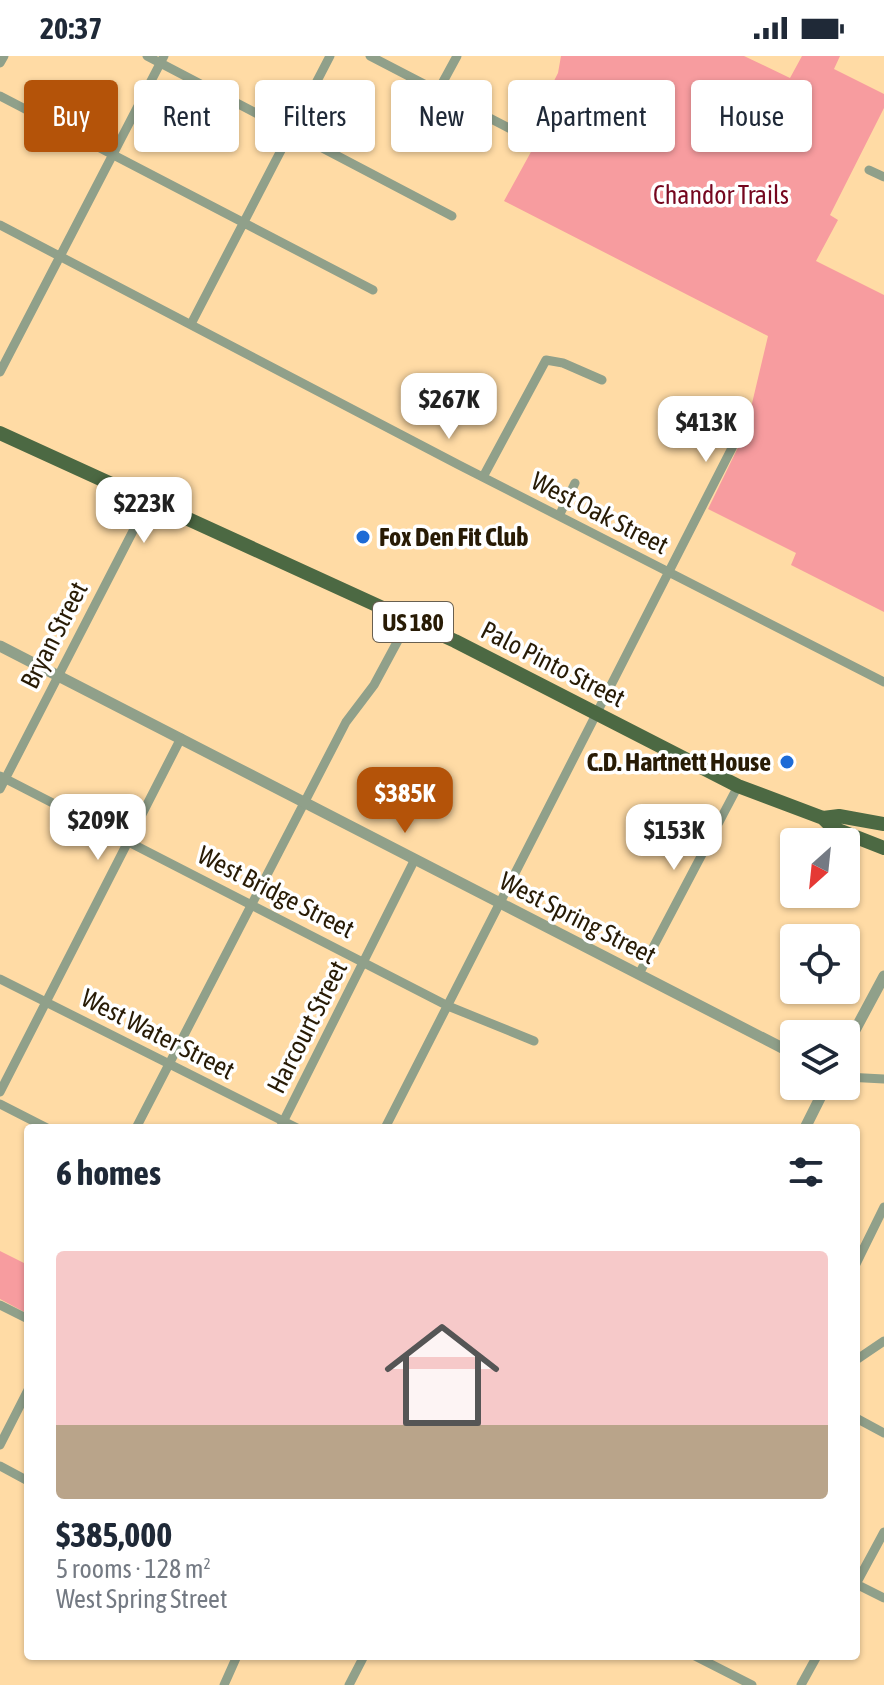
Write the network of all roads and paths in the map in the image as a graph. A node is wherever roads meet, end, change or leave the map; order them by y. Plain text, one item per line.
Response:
1 (4, 56) edge
2 (147, 56) edge
3 (330, 56) edge
4 (370, 56) edge
5 (457, 56) edge
6 (162, 60) edge
7 (0, 63) edge
8 (318, 80) edge
9 (417, 80) edge
10 (444, 80) edge
11 (0, 96) edge
12 (255, 112) edge
13 (282, 152) edge
14 (330, 152) edge
15 (113, 155) junction
16 (869, 170) dead end
17 (884, 177) edge
18 (452, 216) dead end
19 (245, 223) junction
20 (0, 225) edge
21 (62, 256) junction
22 (373, 290) dead end
23 (191, 324) junction
24 (0, 372) edge
25 (602, 380) dead end
26 (0, 433) edge
27 (734, 444) dead end
28 (483, 477) junction
29 (575, 483) dead end
30 (148, 502) junction
31 (559, 516) junction
32 (669, 573) junction
33 (409, 620) junction
34 (0, 646) edge
35 (57, 675) junction
36 (884, 682) edge
37 (599, 713) junction
38 (181, 738) junction
39 (3, 777) edge
40 (738, 786) junction
41 (0, 789) edge
42 (303, 802) junction
43 (884, 824) edge
44 (833, 828) edge
45 (860, 829) edge
46 (860, 829) edge
47 (860, 830) edge
48 (884, 832) edge
49 (128, 841) junction
50 (884, 848) edge
51 (415, 859) junction
52 (499, 903) junction
53 (250, 904) junction
54 (364, 962) junction
55 (639, 974) junction
56 (884, 976) edge
57 (0, 979) edge
58 (45, 1002) junction
59 (448, 1006) junction
60 (860, 1021) edge
61 (534, 1041) dead end
62 (780, 1047) edge
63 (168, 1064) junction
64 (860, 1078) edge
65 (884, 1079) edge
66 (0, 1092) edge
67 (819, 1100) edge
68 (0, 1104) edge
69 (39, 1124) edge
70 (138, 1124) edge
71 (280, 1124) edge
72 (283, 1124) edge
73 (387, 1124) edge
74 (807, 1124) edge
75 (884, 1207) edge
76 (860, 1256) edge
77 (0, 1305) edge
78 (24, 1317) edge
79 (884, 1341) edge
80 (860, 1357) edge
81 (24, 1398) edge
82 (860, 1420) edge
83 (884, 1433) edge
84 (0, 1445) edge
85 (0, 1466) edge
86 (24, 1479) edge
87 (884, 1532) edge
88 (860, 1577) edge
89 (860, 1586) edge
90 (884, 1598) edge
91 (235, 1660) edge
92 (362, 1660) edge
93 (703, 1660) edge
94 (815, 1660) edge
95 (224, 1685) edge
96 (349, 1685) edge
97 (752, 1685) edge
98 (801, 1685) edge

1 - 7 street
2 - 6 street
3 - 8 street
4 - 9 street
5 - 10 street
6 - 12 street
6 - 15 street
11 - 15 street
13 - 19 street
14 - 18 street
15 - 19 street
15 - 21 street
16 - 17 street
19 - 22 street
19 - 23 street
20 - 21 street, West Oak Street
21 - 23 street, West Oak Street
21 - 24 street
23 - 28 street, West Oak Street
25 - 28 street
26 - 30 main road, Palo Pinto Street / US 180
27 - 32 street
28 - 31 street, West Oak Street
29 - 31 street
30 - 33 main road, Palo Pinto Street / US 180
30 - 35 street, Bryan Street
31 - 32 street, West Oak Street
32 - 36 street, West Oak Street
32 - 37 street
33 - 37 main road, Palo Pinto Street / US 180
33 - 42 street
34 - 35 street, West Spring Street
35 - 38 street, West Spring Street
35 - 39 street, Bryan Street
37 - 40 main road, Palo Pinto Street / US 180
37 - 52 street
38 - 42 street, West Spring Street
38 - 49 street
39 - 41 street, Bryan Street
39 - 49 street, West Bridge Street
40 - 44 main road, Palo Pinto Street / US 180
40 - 55 street
42 - 51 street, West Spring Street
42 - 53 street
43 - 45 main road, Palo Pinto Street / US 180
46 - 48 main road
47 - 50 main road, Palo Pinto Street / US 180
49 - 53 street, West Bridge Street
49 - 58 street
51 - 52 street, West Spring Street
51 - 54 street, Harcourt Street
52 - 55 street, West Spring Street
52 - 59 street
53 - 54 street, West Bridge Street
53 - 63 street
54 - 59 street, West Bridge Street
54 - 72 street, Harcourt Street
55 - 62 street, West Spring Street
56 - 60 street
57 - 58 street, West Water Street
58 - 63 street, West Water Street
58 - 66 street
59 - 61 street, West Bridge Street
59 - 73 street
63 - 70 street
63 - 71 street, West Water Street
64 - 65 street
67 - 74 street
68 - 69 street
75 - 76 street
77 - 78 street
79 - 80 street
81 - 84 street
82 - 83 street
85 - 86 street
87 - 88 street
89 - 90 street
91 - 95 street
92 - 96 street
93 - 97 street
94 - 98 street

